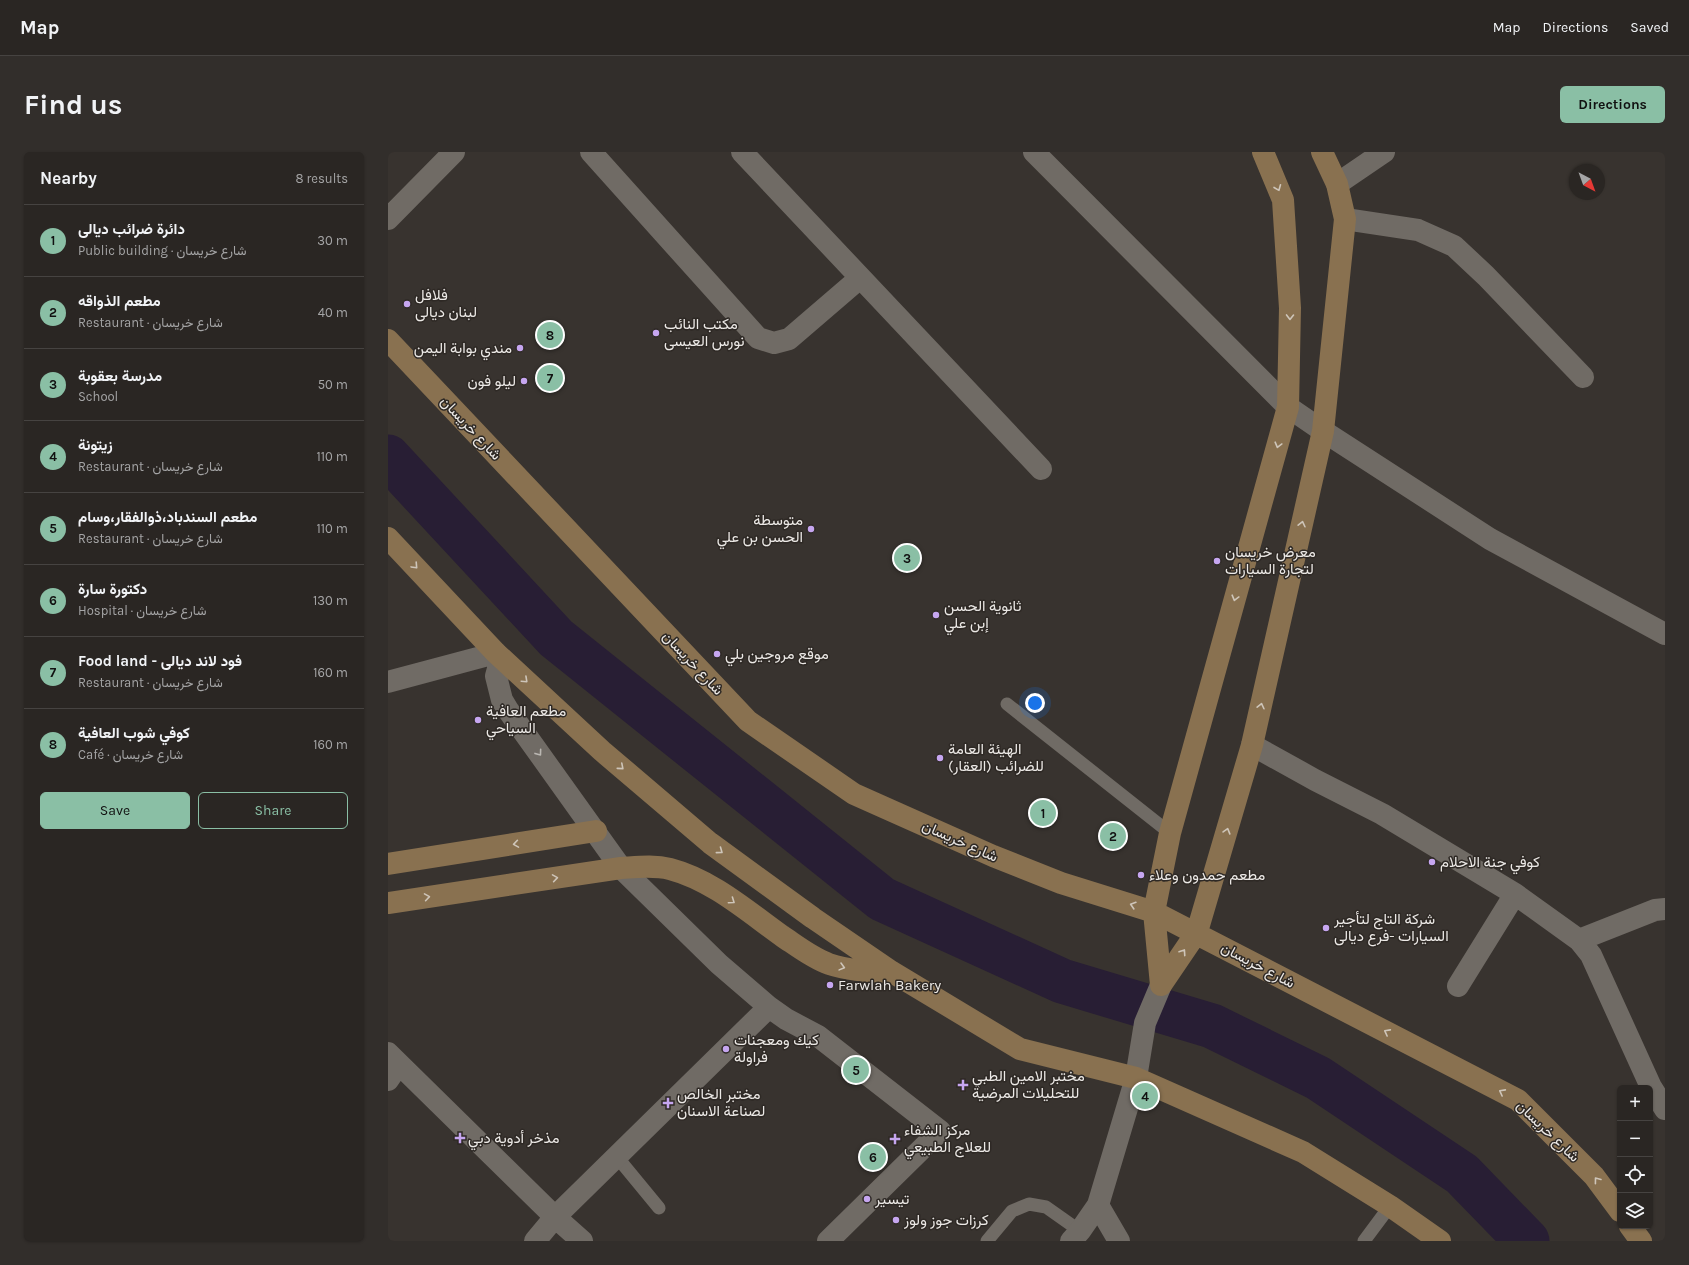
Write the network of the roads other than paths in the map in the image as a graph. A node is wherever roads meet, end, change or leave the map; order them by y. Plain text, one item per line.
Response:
1 (454, 152) edge
2 (591, 152) edge
3 (742, 152) edge
4 (1034, 152) edge
5 (1263, 152) edge
6 (1322, 152) edge
7 (1384, 152) edge
8 (1337, 184) junction
9 (388, 219) edge
10 (1345, 219) junction
11 (860, 278) junction
12 (388, 340) edge
13 (1583, 377) dead end
14 (1288, 407) junction
15 (1323, 431) junction
16 (1041, 469) dead end
17 (388, 538) edge
18 (1665, 634) edge
19 (499, 656) junction
20 (388, 682) edge
21 (1007, 704) dead end
22 (1252, 745) junction
23 (596, 831) junction
24 (1170, 833) junction
25 (388, 864) edge
26 (622, 868) junction
27 (1516, 894) junction
28 (388, 903) edge
29 (1665, 909) edge
30 (1154, 912) junction
31 (1196, 932) junction
32 (1579, 940) junction
33 (892, 972) junction
34 (1161, 985) junction
35 (1458, 986) dead end
36 (769, 1006) junction
37 (392, 1065) edge
38 (1136, 1078) junction
39 (1665, 1109) edge
40 (617, 1157) junction
41 (1098, 1205) junction
42 (1390, 1206) junction
43 (1617, 1207) edge
44 (658, 1208) dead end
45 (555, 1217) junction
46 (1632, 1229) edge
47 (1075, 1236) edge
48 (535, 1241) edge
49 (582, 1241) edge
50 (828, 1241) edge
51 (987, 1241) edge
52 (1119, 1241) edge
53 (1364, 1241) edge
54 (1440, 1241) edge
55 (1641, 1241) edge

1 - 9 street
2 - 11 street
3 - 11 street
4 - 14 street
5 -> 14 street
6 - 8 street
7 - 8 street
8 - 10 street
10 - 13 street
10 - 15 street
11 - 16 street
30 -> 12 street, شارع خريسان
14 - 15 street
14 -> 24 street
15 - 18 street
22 -> 15 street
17 -> 19 street
19 - 20 street
19 -> 23 street
19 -> 33 street
21 - 24 lane
22 - 27 street
31 -> 22 street
23 -> 25 street
23 - 26 street
24 - 30 street
28 -> 26 street
26 -> 33 street
26 - 36 street
27 - 32 street
27 - 35 street
29 - 32 street
30 - 31 street, شارع خريسان
30 - 34 street
34 -> 31 street
43 -> 31 street, شارع خريسان
32 - 39 street
33 - 38 street
34 - 38 street
36 - 40 street
36 - 50 street
37 - 45 street
38 - 41 street
38 - 42 street
40 - 44 lane
40 - 45 street
41 - 47 street
41 - 52 street
42 - 53 lane
42 - 54 street
45 - 48 street
45 - 49 street
46 - 55 street
47 - 51 lane

